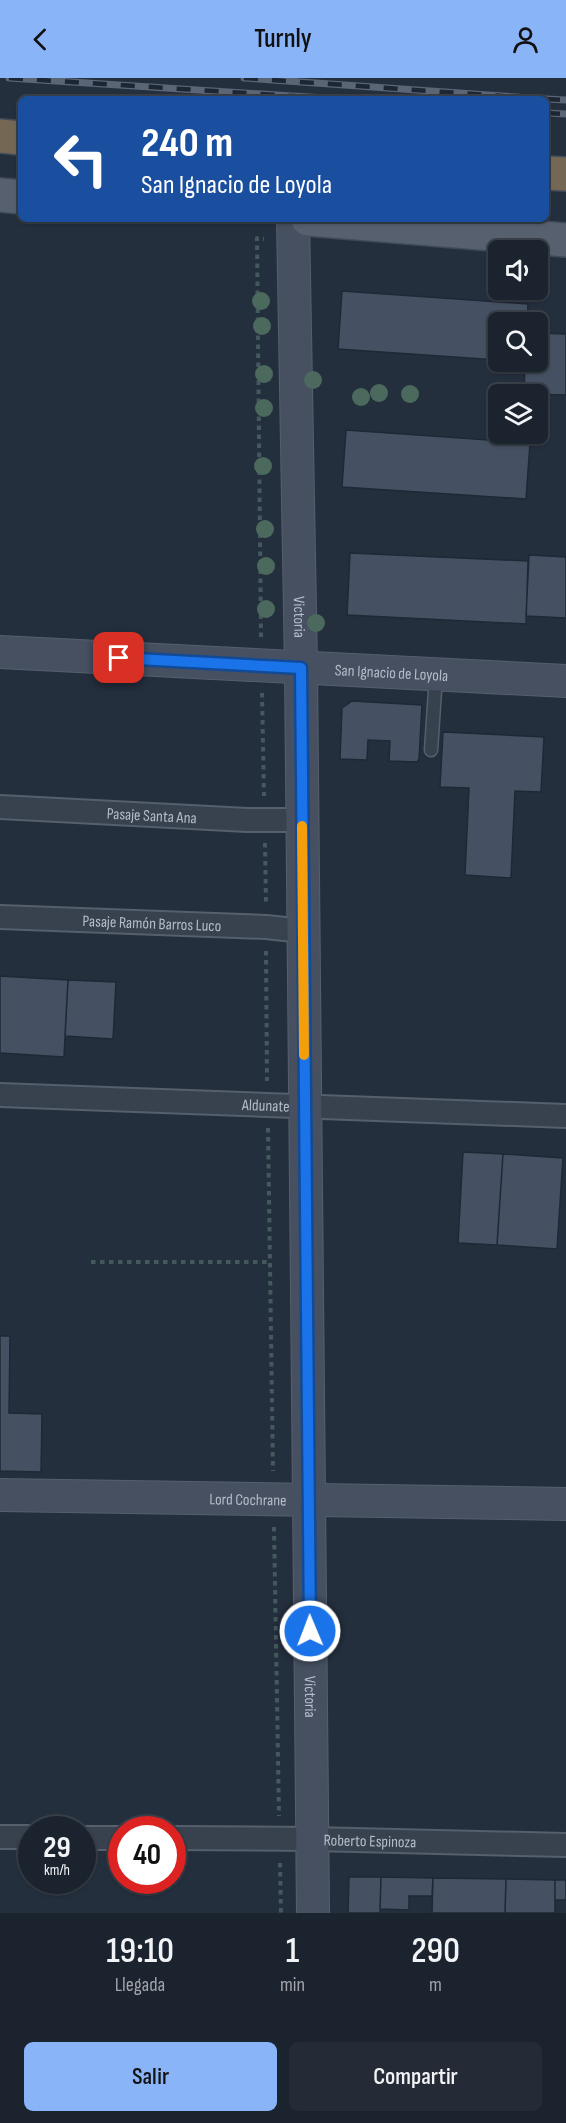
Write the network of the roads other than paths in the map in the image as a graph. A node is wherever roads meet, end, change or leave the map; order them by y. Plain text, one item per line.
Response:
1 (0, 136) edge
2 (18, 138) edge
3 (549, 173) edge
4 (566, 174) edge
5 (0, 195) edge
6 (18, 197) edge
7 (293, 222) edge
8 (345, 222) edge
9 (566, 240) edge
10 (0, 652) edge
11 (301, 668) junction
12 (436, 675) junction
13 (566, 681) edge
14 (431, 750) dead end
15 (0, 807) edge
16 (302, 820) junction
17 (0, 917) edge
18 (303, 931) junction
19 (0, 1095) edge
20 (305, 1106) junction
21 (566, 1116) edge
22 (0, 1495) edge
23 (309, 1499) junction
24 (566, 1504) edge
25 (0, 1837) edge
26 (18, 1838) edge
27 (186, 1838) edge
28 (313, 1839) junction
29 (566, 1845) edge
30 (313, 1913) edge

1 - 2 highway
3 - 4 highway
5 - 6 main road
7 - 11 street, Victoria
8 - 9 main road
10 - 11 street, San Ignacio de Loyola
11 - 12 street, San Ignacio de Loyola
11 - 16 street, Victoria
12 - 13 street, San Ignacio de Loyola
12 - 14 lane
15 - 16 street, Pasaje Santa Ana
16 - 18 street, Victoria
17 - 18 street, Pasaje Ramón Barros Luco
18 - 20 street, Victoria
19 - 20 street, Aldunate
20 - 21 street, Aldunate
20 - 23 street, Victoria
22 - 23 street, Lord Cochrane
23 - 24 street, Lord Cochrane
23 - 28 street, Victoria
25 - 26 street
27 - 28 street, Roberto Espinoza
28 - 29 street, Roberto Espinoza
28 - 30 street, Victoria

